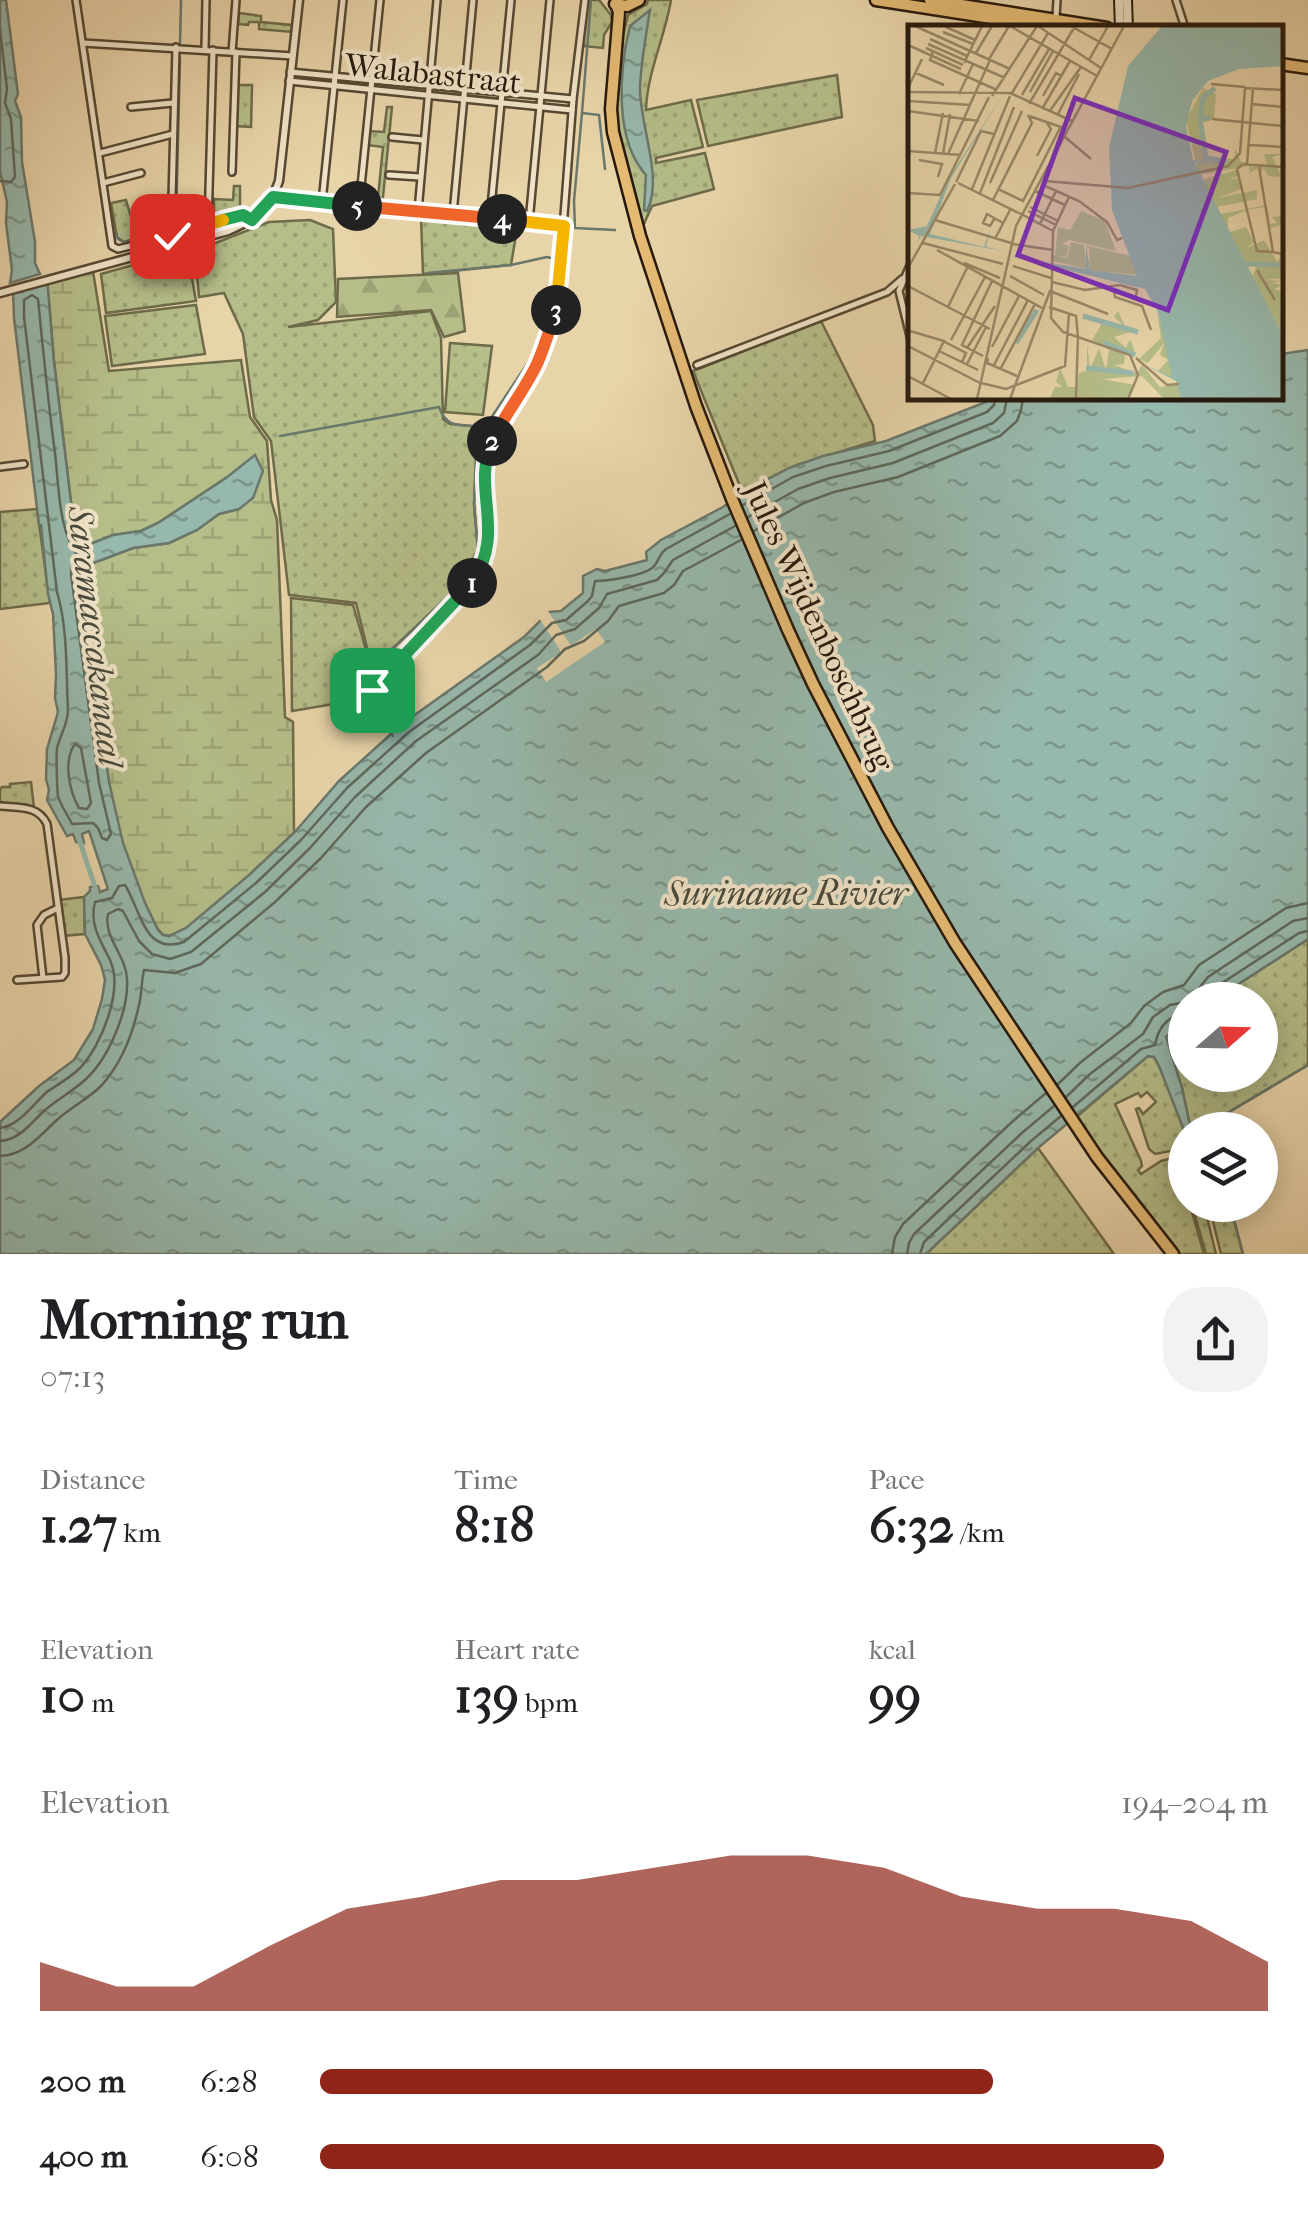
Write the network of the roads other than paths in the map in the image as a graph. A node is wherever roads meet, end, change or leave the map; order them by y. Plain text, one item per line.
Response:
1 (76, 0) edge
2 (206, 0) edge
3 (236, 0) edge
4 (299, 0) edge
5 (343, 0) edge
6 (380, 0) edge
7 (437, 0) edge
8 (473, 0) edge
9 (511, 0) edge
10 (550, 0) edge
11 (585, 0) edge
12 (876, 0) edge
13 (930, 0) edge
14 (1057, 0) edge
15 (1119, 0) edge
16 (1127, 0) edge
17 (1176, 0) edge
18 (623, 2) edge
19 (998, 19) edge
20 (1055, 24) edge
21 (1120, 25) edge
22 (1128, 25) edge
23 (1184, 25) edge
24 (83, 44) junction
25 (176, 48) junction
26 (209, 50) junction
27 (234, 52) junction
28 (293, 56) junction
29 (1283, 61) edge
30 (1308, 65) edge
31 (290, 76) junction
32 (334, 77) junction
33 (370, 81) junction
34 (333, 86) junction
35 (428, 86) junction
36 (369, 90) junction
37 (464, 90) junction
38 (501, 93) junction
39 (427, 95) junction
40 (540, 97) junction
41 (463, 98) junction
42 (572, 100) junction
43 (173, 103) junction
44 (500, 103) junction
45 (131, 107) dead end
46 (539, 107) junction
47 (572, 110) junction
48 (173, 134) junction
49 (392, 138) dead end
50 (423, 140) junction
51 (100, 153) junction
52 (232, 172) dead end
53 (141, 173) dead end
54 (389, 175) dead end
55 (420, 177) junction
56 (103, 183) junction
57 (273, 197) junction
58 (322, 202) junction
59 (359, 206) junction
60 (418, 211) junction
61 (453, 214) junction
62 (490, 217) junction
63 (252, 220) junction
64 (529, 222) junction
65 (208, 225) junction
66 (564, 226) junction
67 (172, 236) junction
68 (908, 268) edge
69 (902, 279) junction
70 (0, 293) edge
71 (908, 332) edge
72 (697, 365) dead end
73 (24, 464) dead end
74 (0, 467) edge
75 (402, 724) dead end
76 (0, 806) edge
77 (58, 908) junction
78 (17, 980) dead end
79 (44, 980) junction
80 (1173, 1254) edge

1 - 24 street
2 - 26 street
3 - 27 street
4 - 28 street
5 - 32 street
6 - 33 street
7 - 35 street
8 - 37 street
9 - 38 street
10 - 40 street
11 - 42 street
12 - 19 main road
13 - 19 main road
14 - 20 street
15 - 21 main road
16 - 22 main road
17 - 23 street
18 - 80 main road, Jules Wijdenboschbrug
19 - 20 main road
24 - 25 street
24 - 51 street
25 - 26 street
25 - 43 street
26 - 27 street
26 - 65 street
27 - 28 street
27 - 52 street
28 - 31 street
29 - 30 main road
31 - 32 street, Walabastraat
31 - 34 street, Walabastraat
31 - 57 street
32 - 33 street, Walabastraat
32 - 34 street
33 - 35 street, Walabastraat
33 - 36 street
34 - 36 street, Walabastraat
34 - 58 street
35 - 37 street, Walabastraat
35 - 39 street
36 - 39 street, Walabastraat
36 - 59 street
37 - 38 street, Walabastraat
37 - 41 street
38 - 40 street, Walabastraat
38 - 44 street
39 - 41 street, Walabastraat
39 - 50 street
40 - 42 street, Walabastraat
40 - 46 street
41 - 44 street, Walabastraat
41 - 61 street
42 - 47 street
43 - 45 street
43 - 48 street
44 - 46 street, Walabastraat
44 - 62 street
46 - 47 street, Walabastraat
46 - 64 street
47 - 66 street
48 - 51 street
48 - 67 street
49 - 50 street
50 - 55 street
51 - 56 street
53 - 56 street
54 - 55 street
55 - 60 street
56 - 67 street
57 - 58 street
57 - 63 street
58 - 59 street
59 - 60 street
60 - 61 street
61 - 62 street
62 - 64 street
63 - 65 street
63 - 70 street
64 - 66 street
65 - 67 street
66 - 75 street
68 - 69 street
69 - 71 street
69 - 72 street
73 - 74 street
76 - 77 street
77 - 79 street
77 - 79 street
78 - 79 street

